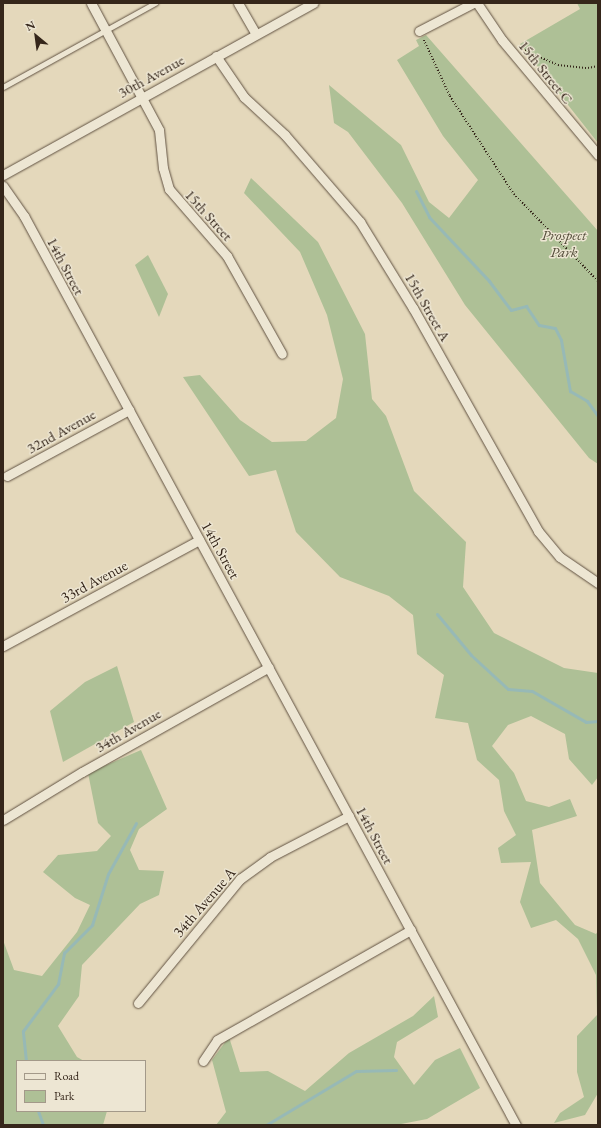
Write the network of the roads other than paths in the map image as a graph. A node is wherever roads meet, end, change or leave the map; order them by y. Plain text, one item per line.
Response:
1 (91, 3) edge
2 (156, 3) edge
3 (238, 3) edge
4 (313, 3) edge
5 (473, 3) edge
6 (477, 3) edge
7 (106, 30) junction
8 (419, 30) road end
9 (256, 34) junction
10 (216, 56) junction
11 (3, 87) edge
12 (142, 98) junction
13 (598, 155) edge
14 (3, 174) edge
15 (3, 186) edge
16 (282, 354) dead end
17 (129, 410) junction
18 (7, 476) dead end
19 (199, 540) junction
20 (598, 583) edge
21 (3, 646) edge
22 (269, 667) junction
23 (349, 816) junction
24 (3, 820) edge
25 (411, 930) junction
26 (138, 1003) dead end
27 (203, 1061) dead end
28 (516, 1125) edge

1 - 7 street, 15th Street
2 - 7 lane
3 - 9 street
4 - 9 street, 30th Avenue
5 - 8 street
6 - 13 street, 15th Street C
7 - 11 lane
7 - 12 street, 15th Street
9 - 10 street, 30th Avenue
10 - 12 street, 30th Avenue
10 - 20 street, 15th Street A
12 - 14 street, 30th Avenue
12 - 16 street, 15th Street
15 - 17 street, 14th Street
17 - 18 street, 32nd Avenue
17 - 19 street, 14th Street
19 - 21 street, 33rd Avenue
19 - 22 street, 14th Street
22 - 23 street, 14th Street
22 - 24 street, 34th Avenue
23 - 25 street, 14th Street
23 - 26 street, 34th Avenue A
25 - 27 street
25 - 28 street, 14th Street

